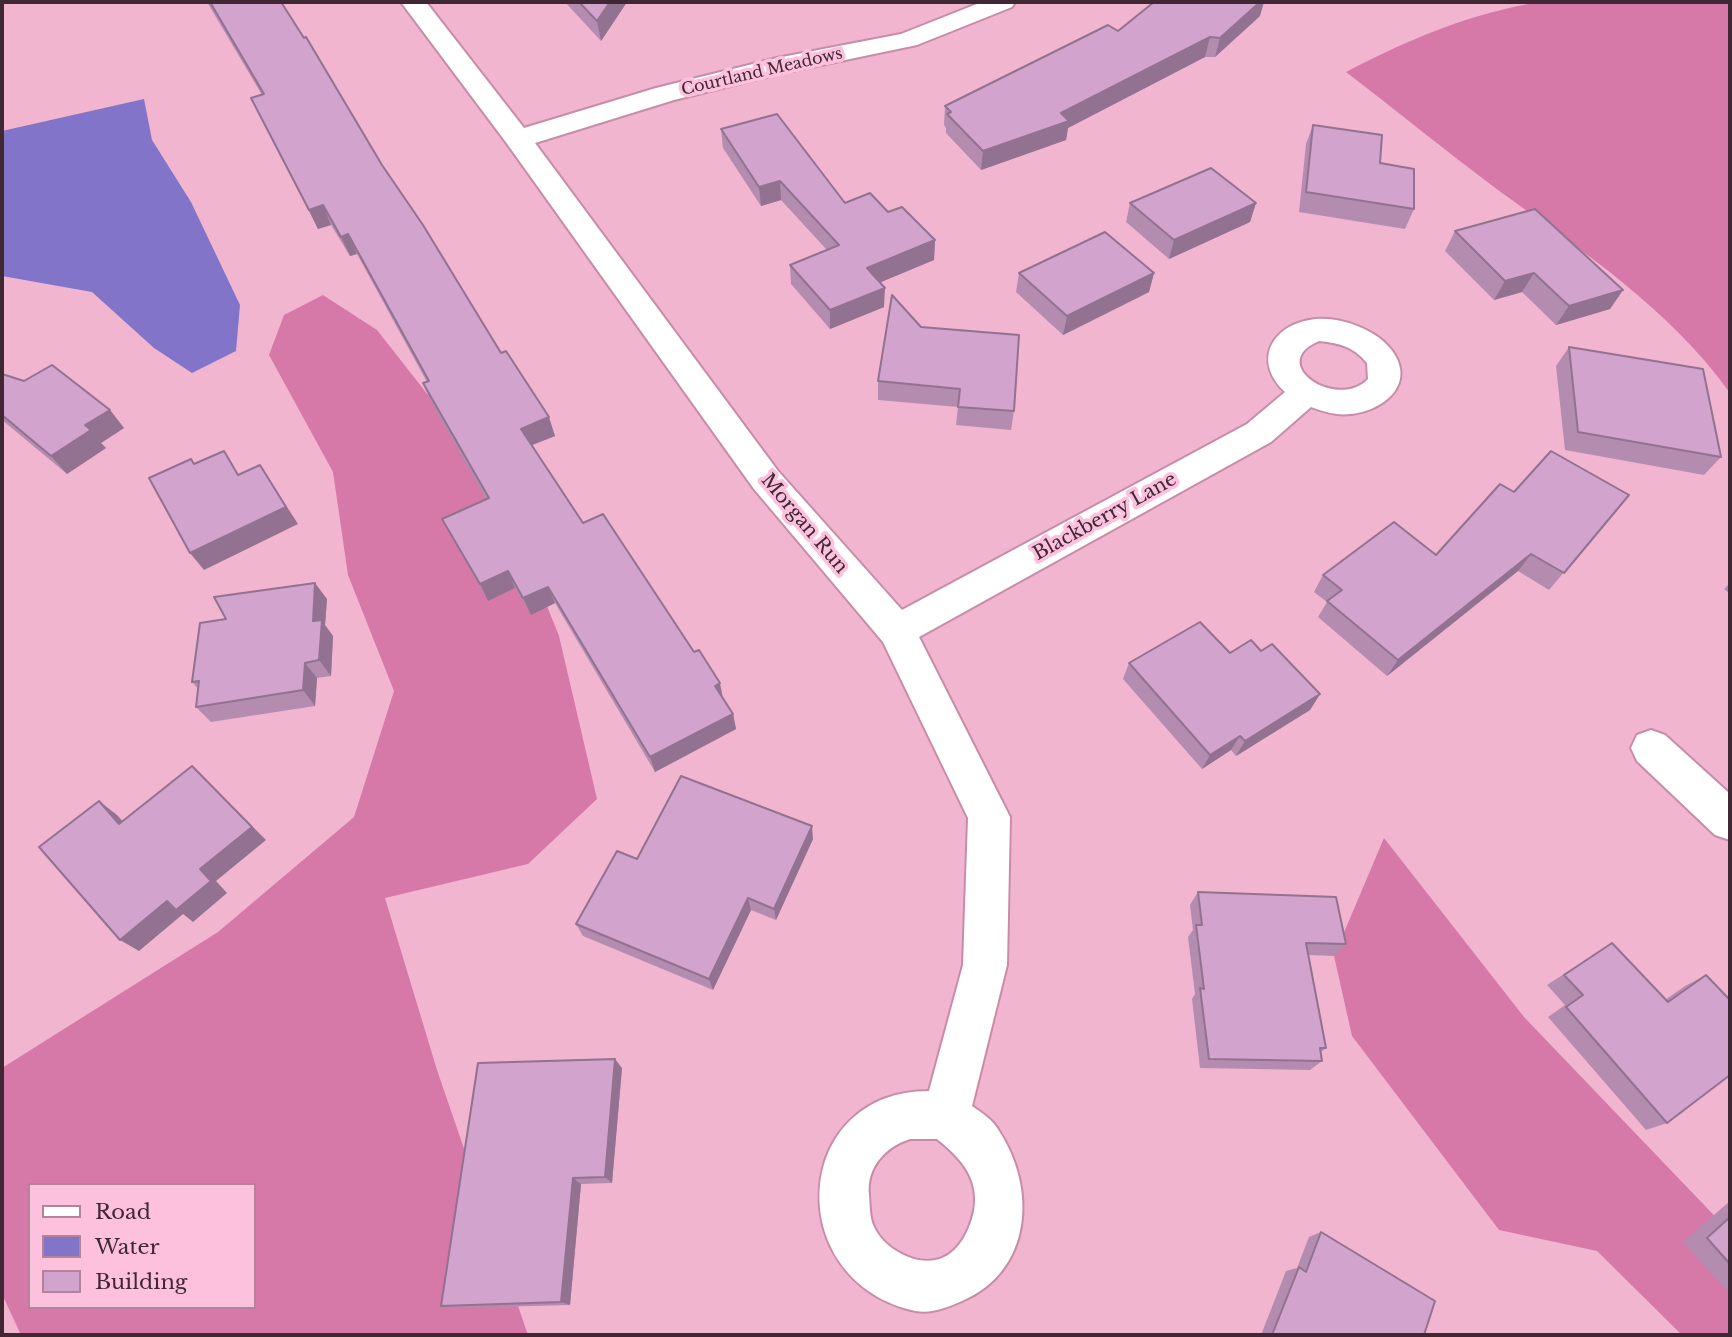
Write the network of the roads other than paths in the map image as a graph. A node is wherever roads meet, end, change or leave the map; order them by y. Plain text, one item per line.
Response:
1 (413, 2) edge
2 (1003, 2) edge
3 (518, 139) junction
4 (1306, 393) dead end
5 (897, 631) junction
6 (1651, 748) dead end
7 (1730, 821) edge
8 (946, 1115) dead end

1 - 3 street, Morgan Run
2 - 3 street, Courtland Meadows
3 - 5 street, Morgan Run
4 - 5 street, Blackberry Lane
5 - 8 street, Morgan Run
6 - 7 street

